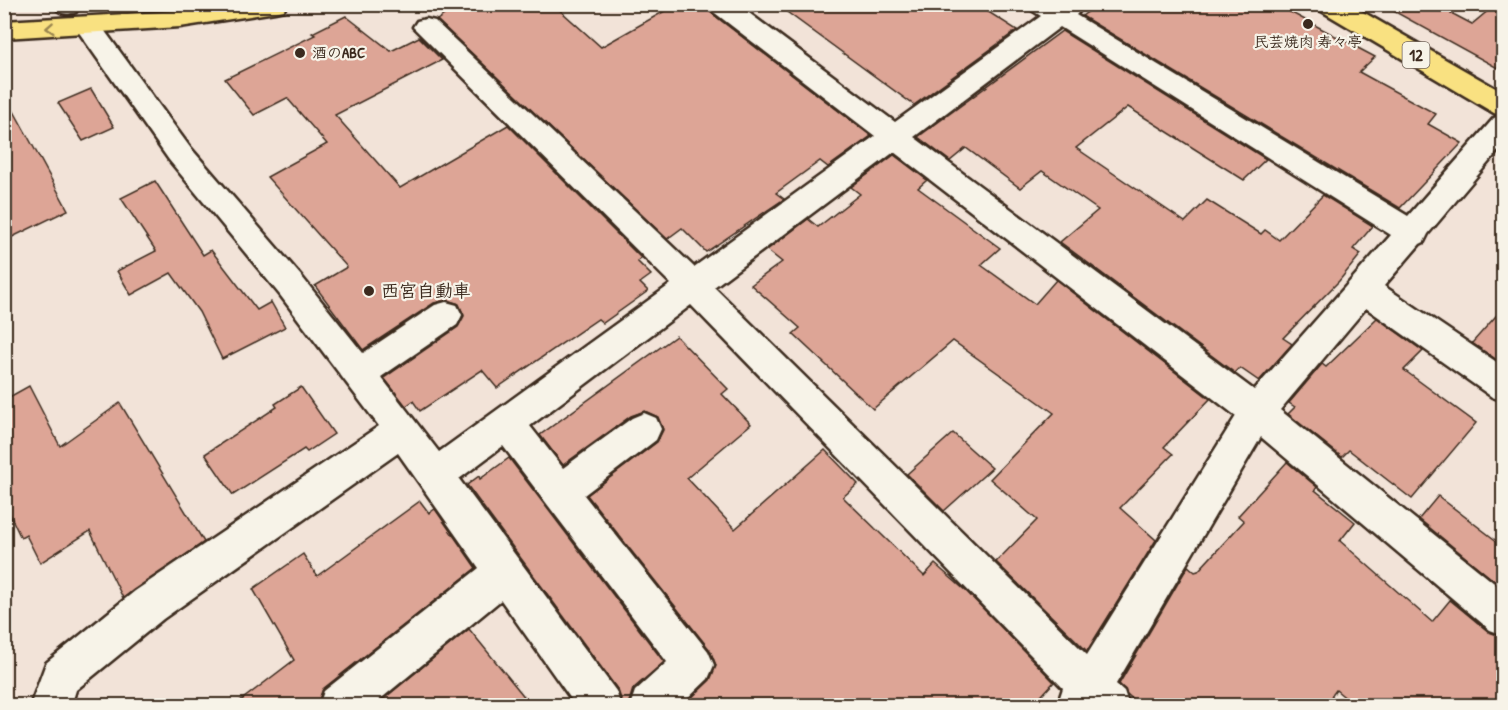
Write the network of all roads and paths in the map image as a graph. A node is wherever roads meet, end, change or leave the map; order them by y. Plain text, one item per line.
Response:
1 (275, 4) edge
2 (720, 4) edge
3 (1329, 4) edge
4 (1058, 8) edge
5 (4, 9) edge
6 (79, 10) edge
7 (426, 27) dead end
8 (4, 30) edge
9 (1503, 106) edge
10 (1503, 125) edge
11 (896, 138) junction
12 (1413, 234) junction
13 (693, 286) junction
14 (1364, 289) junction
15 (446, 315) dead end
16 (359, 374) junction
17 (1503, 386) edge
18 (1257, 412) junction
19 (507, 423) junction
20 (644, 429) dead end
21 (402, 430) junction
22 (435, 476) junction
23 (560, 492) junction
24 (505, 572) junction
25 (1503, 616) edge
26 (1092, 700) edge
27 (596, 703) edge
28 (50, 705) edge
29 (339, 705) edge
30 (650, 705) edge

1 - 6 main road
2 - 11 street
3 - 9 main road, 12
4 - 11 street
4 - 12 street
5 - 6 main road
6 -> 8 main road
6 - 16 street
7 - 13 street
10 - 12 street
11 - 13 street
11 - 18 street
12 - 14 street
13 - 19 street
13 - 26 street
14 - 17 street
14 - 18 street
15 - 16 street
16 - 21 street
18 - 25 street
18 - 26 street
19 - 22 street
19 - 23 street
20 - 23 street
21 - 22 street
21 - 28 street
22 - 24 street
23 - 30 street
24 - 27 street
24 - 29 street

